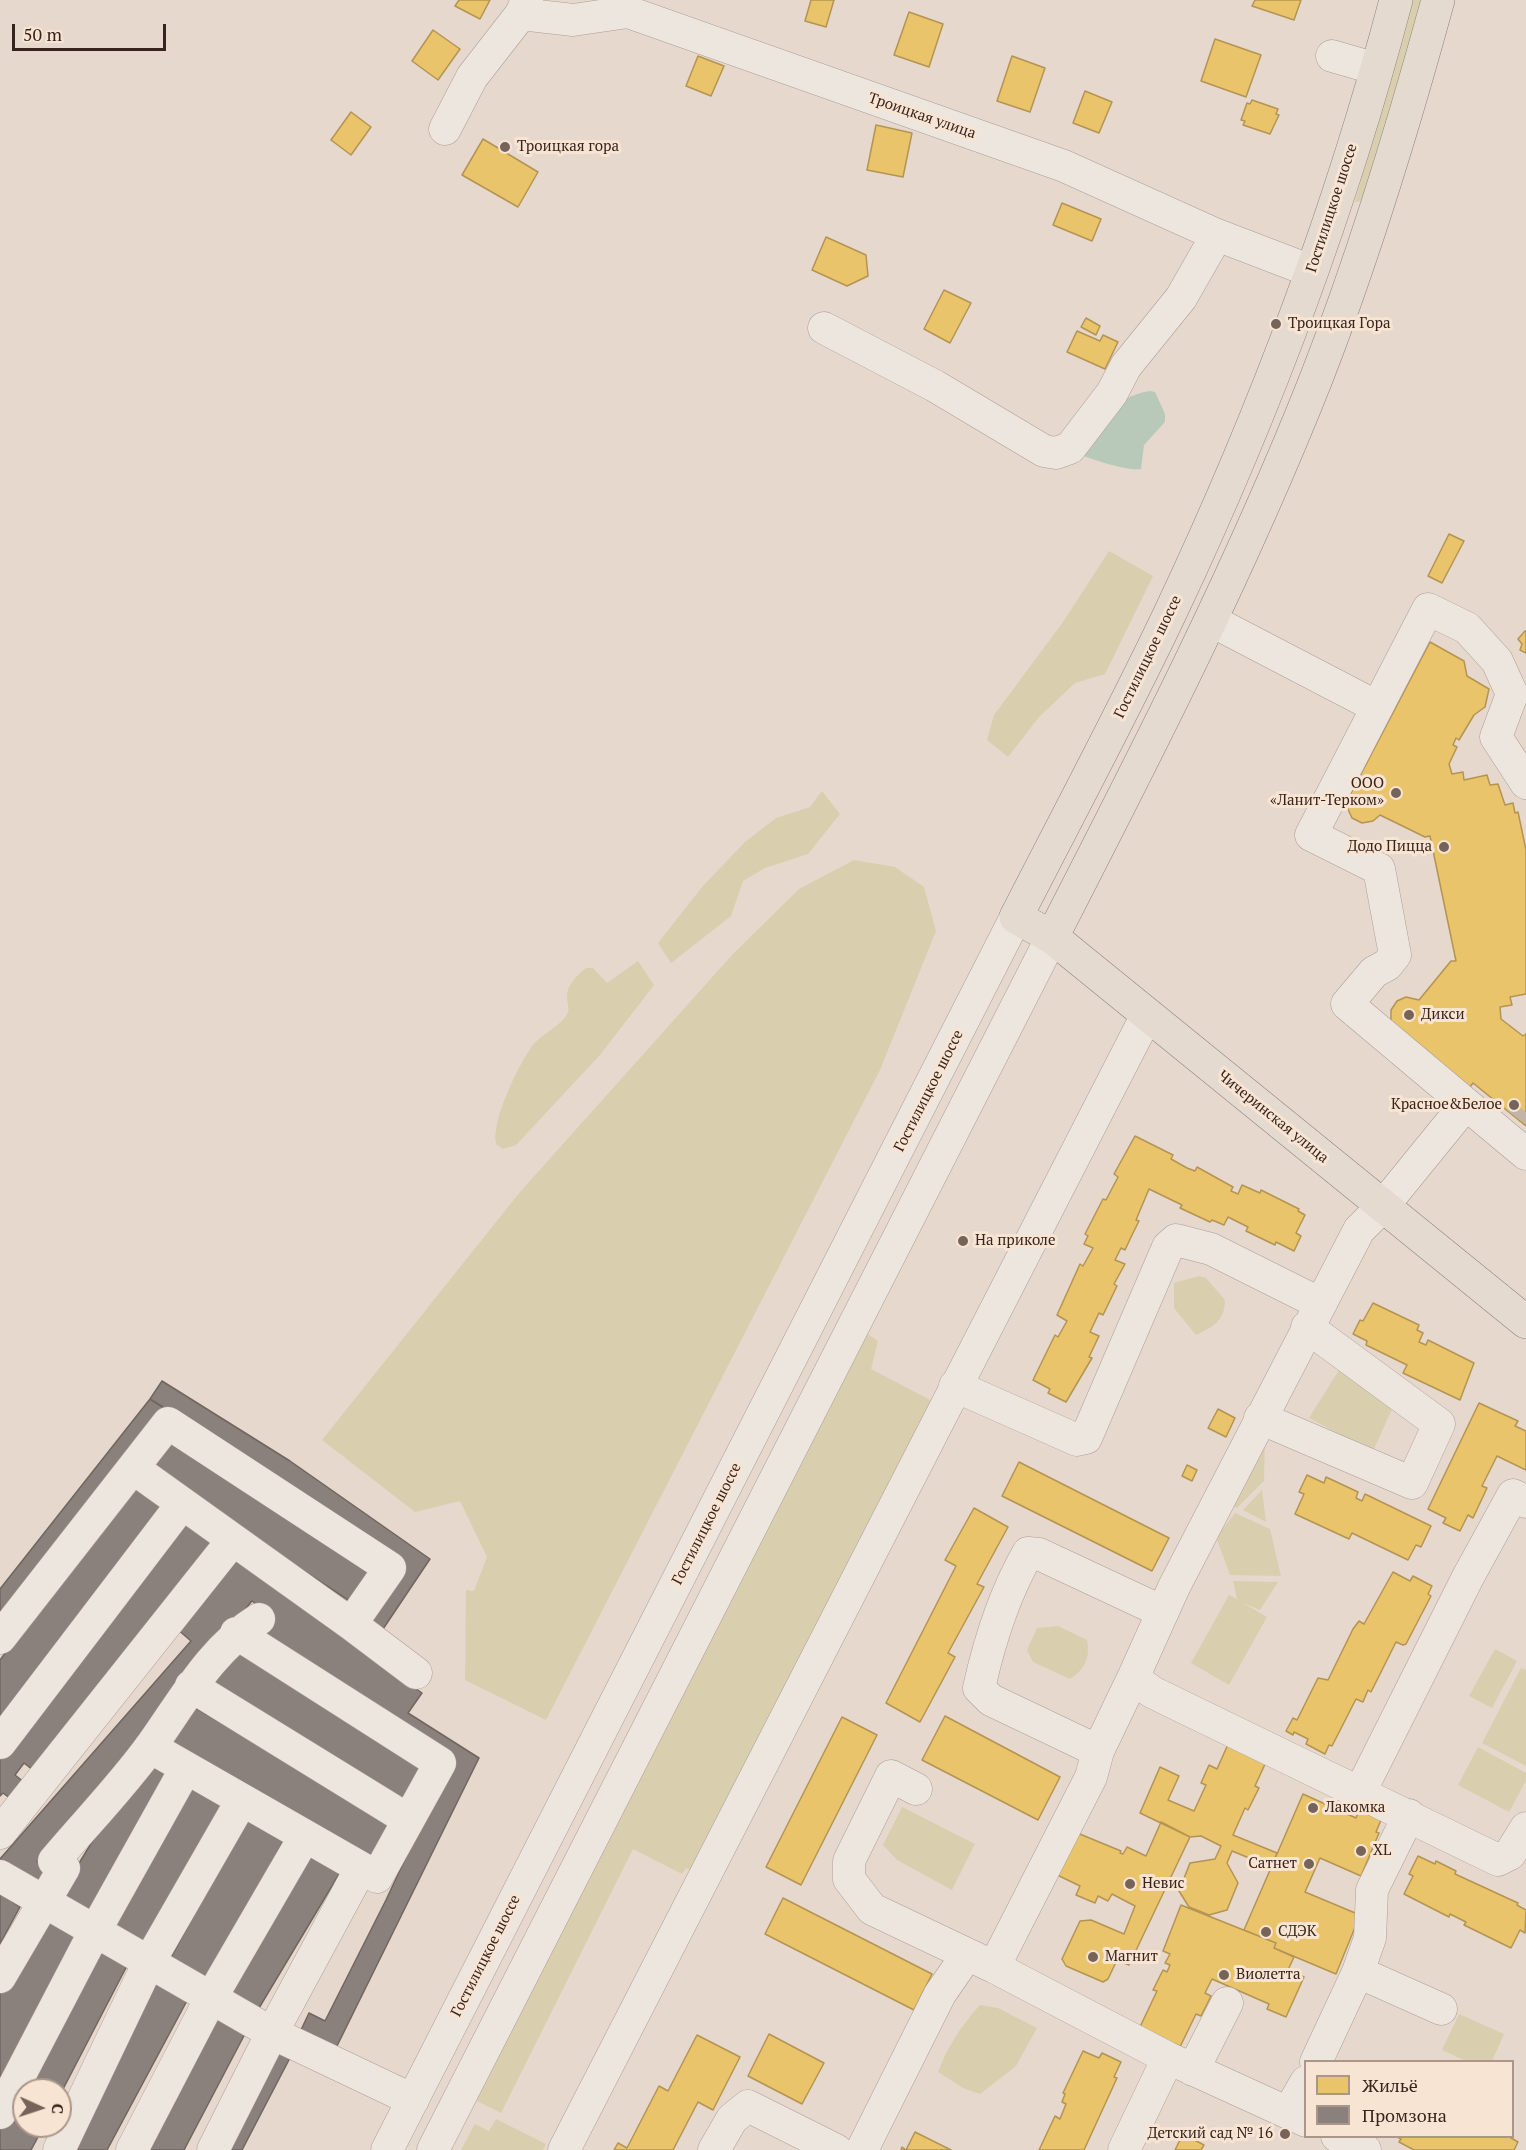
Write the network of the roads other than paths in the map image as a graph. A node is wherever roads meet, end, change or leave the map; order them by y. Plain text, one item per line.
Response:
1 (1396, 0) edge
2 (1438, 0) edge
3 (524, 7) edge
4 (1332, 56) dead end
5 (1377, 69) junction
6 (445, 129) dead end
7 (1217, 235) junction
8 (1316, 257) junction
9 (1360, 257) junction
10 (824, 328) dead end
11 (1212, 621) junction
12 (1377, 707) junction
13 (1526, 783) edge
14 (1017, 917) junction
15 (1052, 937) junction
16 (1147, 1015) junction
17 (1466, 1104) junction
18 (1518, 1137) edge
19 (1383, 1206) junction
20 (1313, 1315) junction
21 (1526, 1322) edge
22 (955, 1386) junction
23 (1260, 1418) junction
24 (133, 1468) junction
25 (1526, 1502) edge
26 (182, 1504) junction
27 (232, 1541) junction
28 (1163, 1612) junction
29 (351, 1624) junction
30 (0, 1638) edge
31 (416, 1673) dead end
32 (1132, 1678) junction
33 (191, 1686) junction
34 (0, 1743) edge
35 (150, 1747) junction
36 (1098, 1751) junction
37 (186, 1768) junction
38 (916, 1789) dead end
39 (1360, 1792) junction
40 (242, 1800) junction
41 (1409, 1815) junction
42 (407, 1819) junction
43 (1526, 1828) edge
44 (0, 1833) edge
45 (305, 1836) junction
46 (362, 1868) junction
47 (0, 1876) edge
48 (43, 1903) junction
49 (95, 1931) junction
50 (980, 1961) junction
51 (149, 1962) junction
52 (1358, 1972) junction
53 (0, 1977) edge
54 (212, 1998) junction
55 (1227, 2003) dead end
56 (1441, 2009) dead end
57 (272, 2032) junction
58 (1316, 2060) edge
59 (1180, 2064) junction
60 (1304, 2086) edge
61 (412, 2100) junction
62 (0, 2113) edge
63 (1297, 2117) edge
64 (1341, 2138) edge
65 (58, 2150) edge
66 (132, 2150) edge
67 (213, 2150) edge
68 (387, 2150) edge
69 (433, 2150) edge
70 (564, 2150) edge
71 (714, 2150) edge
72 (836, 2150) edge
73 (862, 2150) edge
74 (1124, 2150) edge
75 (1365, 2150) edge

1 - 5 main road, Гостилицкое шоссе
2 - 9 main road
3 - 6 street
3 - 7 street, Троицкая улица
4 - 5 street
5 - 8 main road, Гостилицкое шоссе
7 - 8 street, Троицкая улица
7 - 10 street
8 - 9 main road
8 - 14 main road, Гостилицкое шоссе
9 - 11 main road
11 - 12 street
11 - 15 main road
12 - 13 street
12 - 17 street
14 - 15 main road, Чичеринская улица
14 - 61 street, Гостилицкое шоссе
15 - 16 main road, Чичеринская улица
15 - 69 street
16 - 19 main road, Чичеринская улица
16 - 22 street
17 - 18 street
17 - 19 street
19 - 20 street
19 - 21 main road, Чичеринская улица
20 - 22 street
20 - 23 street
20 - 23 street
22 - 70 street
23 - 28 street
24 - 26 street
24 - 29 street
24 - 30 street
25 - 39 street
26 - 27 street
26 - 34 street
27 - 29 street
27 - 44 street
28 - 32 street
28 - 36 street
29 - 31 street
32 - 36 street
32 - 39 street
33 - 35 street
33 - 42 street
33 - 42 street
35 - 37 street
35 - 48 street
36 - 50 street
37 - 40 street
37 - 49 street
38 - 50 street
39 - 41 street
40 - 45 street
40 - 51 street
41 - 43 street
41 - 52 street
42 - 46 street
45 - 46 street
45 - 54 street
46 - 57 street
47 - 48 street
48 - 49 street
48 - 53 street
49 - 51 street
49 - 62 street
50 - 59 street
50 - 73 street
51 - 54 street
51 - 65 street
52 - 56 street
52 - 58 street
54 - 57 street
54 - 66 street
55 - 59 street
57 - 61 street
57 - 67 street
59 - 63 street
59 - 74 street
60 - 63 street
61 - 68 street, Гостилицкое шоссе
64 - 75 street
71 - 72 street

